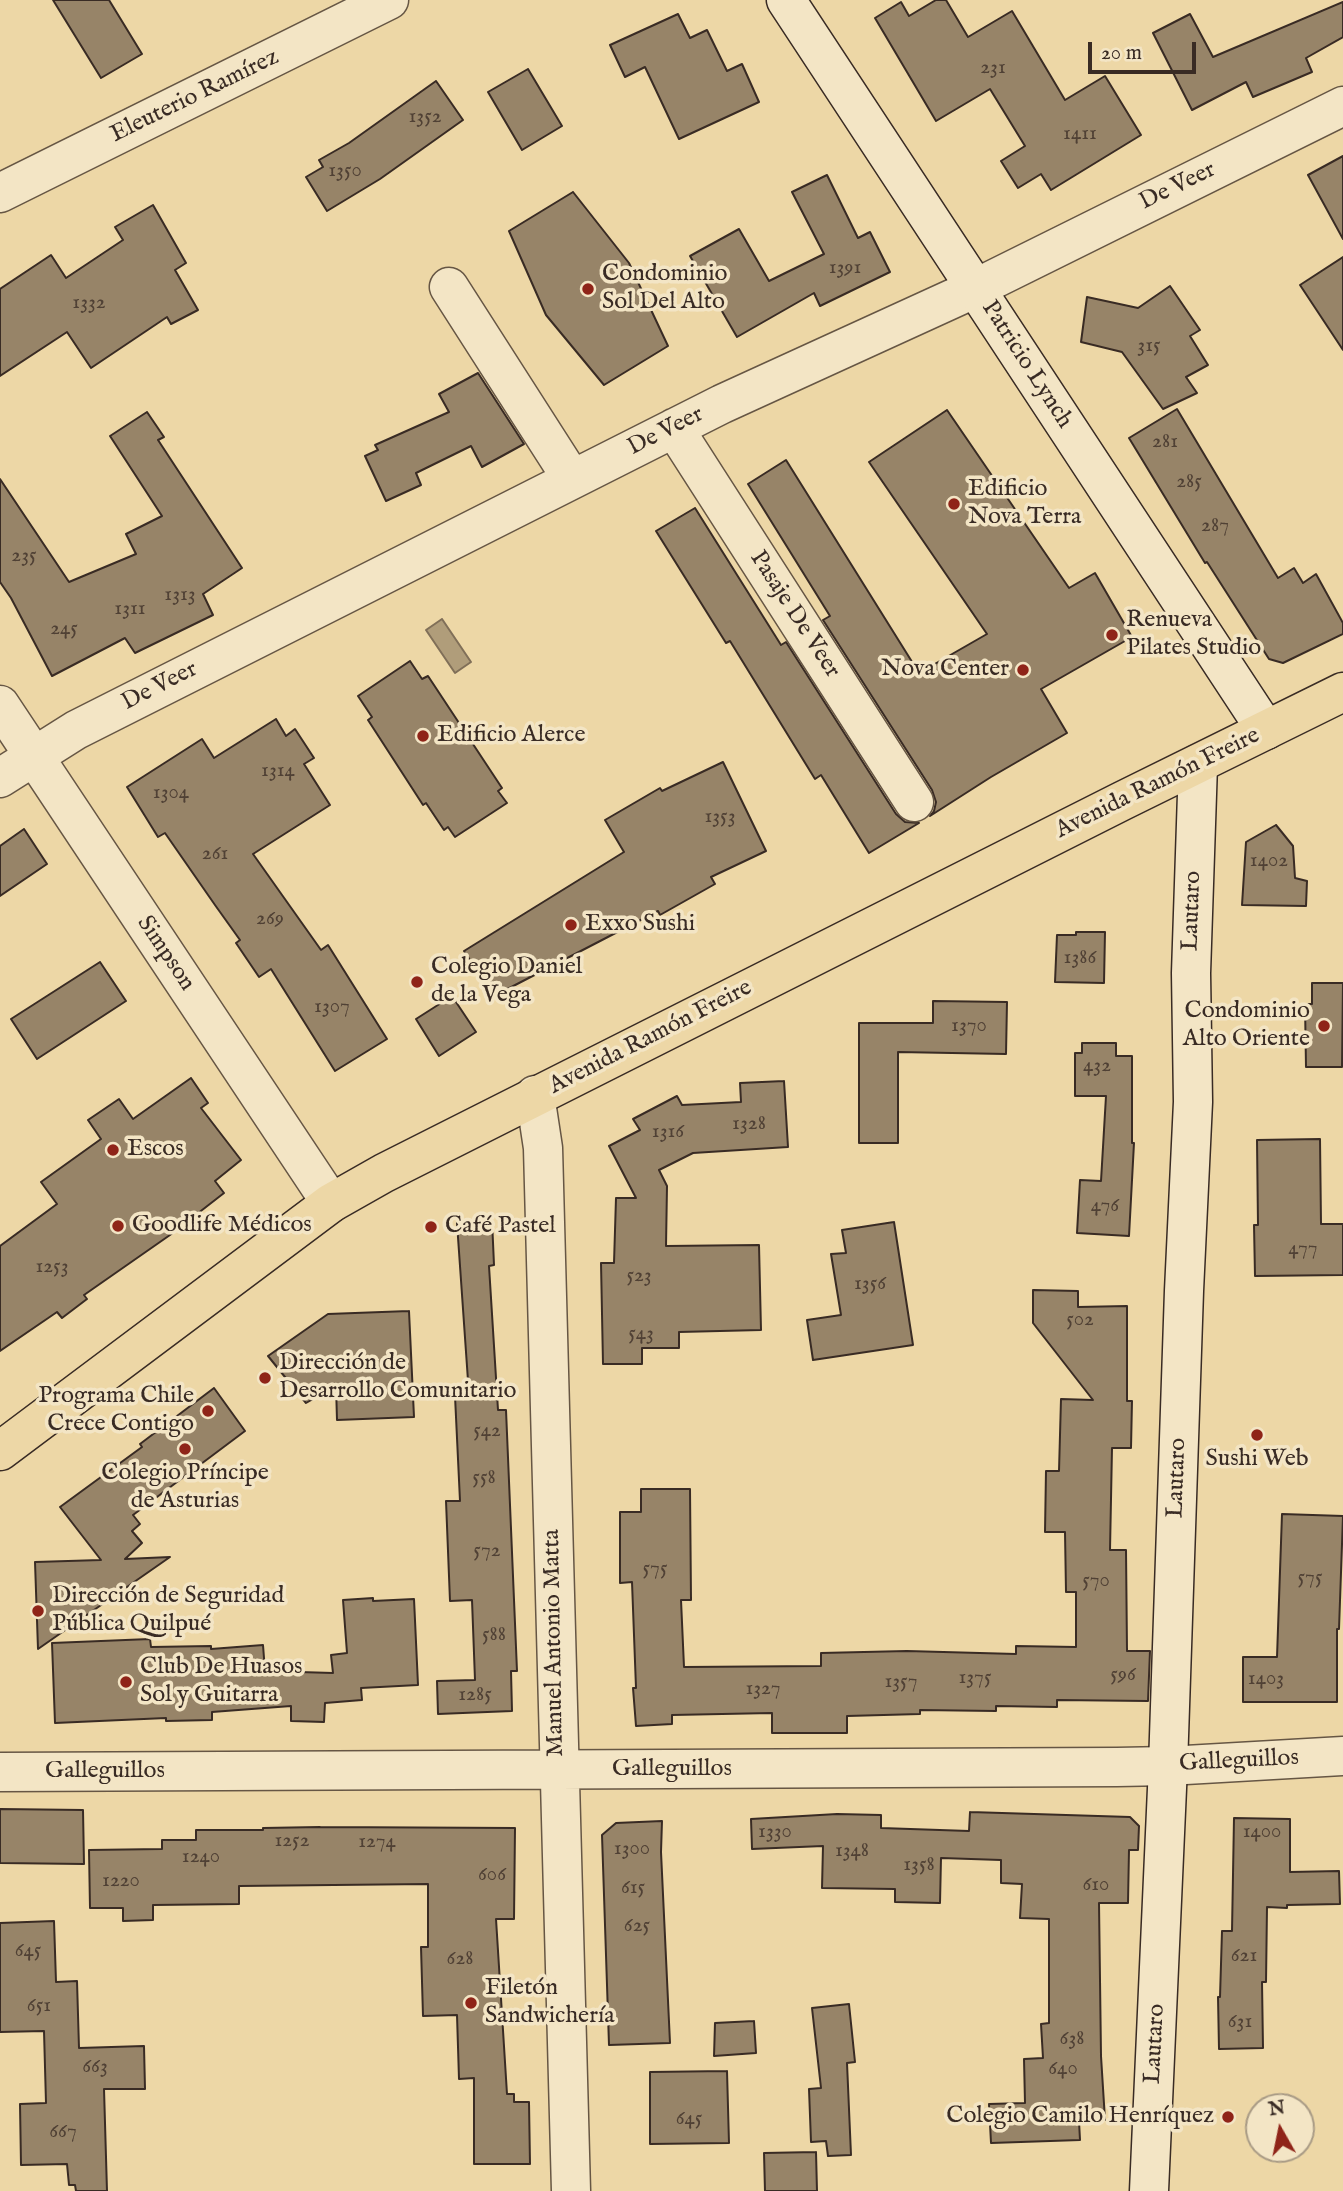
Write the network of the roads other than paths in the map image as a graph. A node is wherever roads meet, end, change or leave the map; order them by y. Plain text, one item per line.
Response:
1 (389, 0) edge
2 (786, 0) edge
3 (1343, 106) edge
4 (0, 193) edge
5 (449, 287) dead end
6 (976, 288) junction
7 (674, 428) junction
8 (572, 479) junction
9 (1343, 692) edge
10 (0, 705) edge
11 (1266, 730) junction
12 (33, 755) junction
13 (1198, 764) junction
14 (0, 778) edge
15 (915, 802) dead end
16 (535, 1096) junction
17 (331, 1203) junction
18 (0, 1451) edge
19 (1343, 1756) edge
20 (1168, 1766) junction
21 (558, 1770) junction
22 (0, 1772) edge
23 (570, 2191) edge
24 (1149, 2191) edge

1 - 4 street, Eleuterio Ramírez
2 - 6 street, Patricio Lynch
3 - 6 street, De Veer
5 - 8 street
6 - 7 street, De Veer
6 - 11 street, Patricio Lynch
7 - 8 street, De Veer
7 - 15 street, Pasaje De Veer
8 - 12 street, De Veer
9 - 11 main road, Avenida Ramón Freire
10 - 12 street, Simpson
11 - 13 main road, Avenida Ramón Freire
12 - 14 street, De Veer
12 - 17 street, Simpson
13 - 16 main road, Avenida Ramón Freire
13 - 20 street, Lautaro
16 - 17 main road, Avenida Ramón Freire
16 - 21 street, Manuel Antonio Matta
17 - 18 main road, Avenida Ramón Freire
19 - 20 street, Galleguillos
20 - 21 street, Galleguillos
20 - 24 street, Lautaro
21 - 22 street, Galleguillos
21 - 23 street, Manuel Antonio Matta

